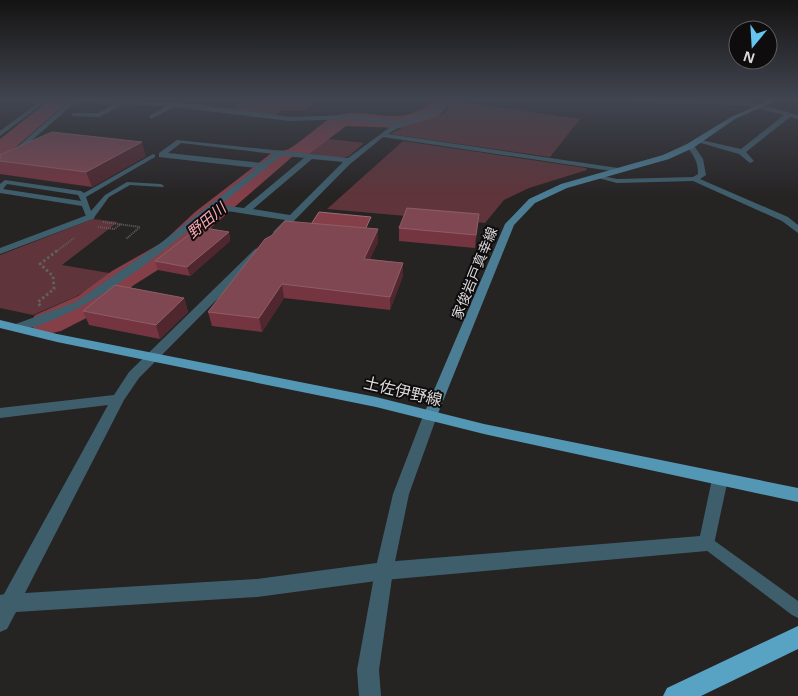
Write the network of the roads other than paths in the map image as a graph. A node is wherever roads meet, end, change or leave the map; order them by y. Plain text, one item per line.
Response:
1 (39, 131) edge
2 (390, 131) edge
3 (712, 131) edge
4 (767, 131) edge
5 (382, 136) junction
6 (693, 144) junction
7 (742, 152) junction
8 (280, 153) junction
9 (153, 156) dead end
10 (310, 156) junction
11 (750, 161) dead end
12 (350, 162) junction
13 (0, 166) edge
14 (264, 166) junction
15 (618, 170) junction
16 (598, 177) junction
17 (694, 179) junction
18 (161, 186) dead end
19 (0, 190) edge
20 (84, 201) junction
21 (212, 206) junction
22 (246, 211) junction
23 (293, 218) junction
24 (89, 221) junction
25 (798, 230) edge
26 (0, 251) edge
27 (0, 324) edge
28 (17, 328) junction
29 (150, 357) junction
30 (118, 399) junction
31 (0, 413) edge
32 (430, 416) junction
33 (720, 479) junction
34 (798, 495) edge
35 (707, 543) junction
36 (384, 571) junction
37 (5, 604) edge
38 (798, 610) edge
39 (0, 622) edge
40 (798, 637) edge
41 (370, 696) edge
42 (675, 696) edge

1 - 13 street
2 - 5 street
3 - 6 main road, 家俊岩戸真幸線
4 - 7 street
5 - 12 street
5 - 15 street
6 - 7 street
6 - 15 main road, 家俊岩戸真幸線
6 - 17 street
7 - 11 street
8 - 10 street
8 - 14 street
8 - 14 street
9 - 20 lane
10 - 12 street
10 - 22 street
12 - 23 street
14 - 21 street
15 - 16 main road, 家俊岩戸真幸線
16 - 17 street
16 - 32 main road, 家俊岩戸真幸線
17 - 25 street
18 - 24 lane
19 - 20 lane
20 - 24 lane
21 - 22 street
21 - 28 street
22 - 23 street
23 - 29 street
24 - 26 street
27 - 28 main road, 土佐伊野線
28 - 29 main road, 土佐伊野線
29 - 30 street
29 - 32 main road, 土佐伊野線
30 - 31 street
30 - 37 street
32 - 33 main road, 土佐伊野線
32 - 36 street
33 - 34 main road, 土佐伊野線
33 - 35 street
35 - 36 street
35 - 38 lane
36 - 37 street
36 - 41 street
37 - 39 street
40 - 42 highway

